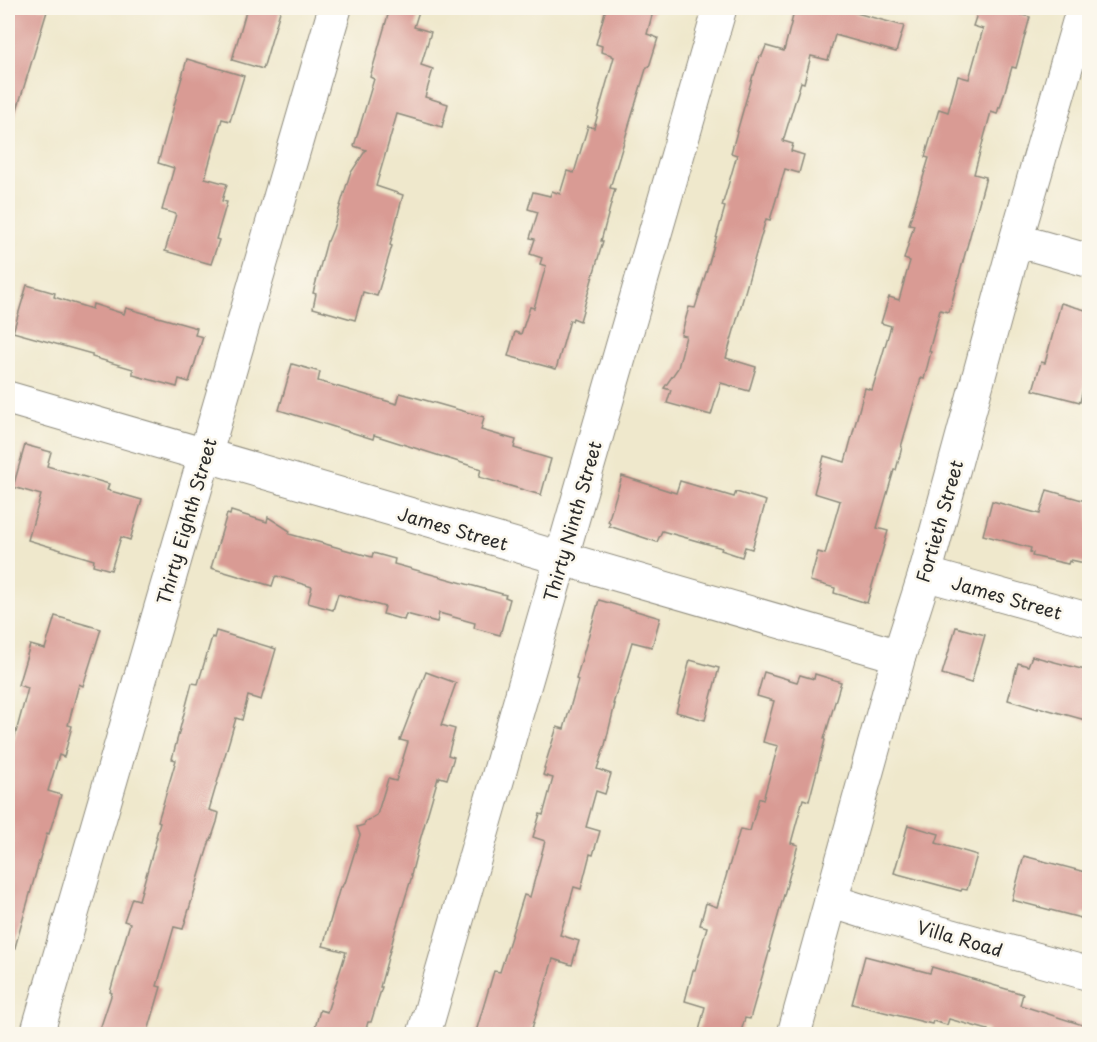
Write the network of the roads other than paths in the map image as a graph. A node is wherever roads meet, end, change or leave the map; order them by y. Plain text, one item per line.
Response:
1 (335, 8) edge
2 (720, 8) edge
3 (1083, 8) edge
4 (1016, 240) junction
5 (1089, 261) edge
6 (8, 398) edge
7 (205, 456) junction
8 (561, 558) junction
9 (925, 574) junction
10 (1089, 620) edge
11 (899, 656) junction
12 (831, 901) junction
13 (1089, 974) edge
14 (37, 1035) edge
15 (424, 1035) edge
16 (794, 1035) edge

1 - 7 street, Thirty Eighth Street
2 - 8 street, Thirty Ninth Street
3 - 4 street, Fortieth Street
4 - 5 street
4 - 9 street, Fortieth Street
6 - 7 street, James Street
7 - 8 street, James Street
7 - 14 street, Thirty Eighth Street
8 - 11 street, James Street
8 - 15 street, Thirty Ninth Street
9 - 10 street, James Street
9 - 11 street, Fortieth Street
11 - 12 street, Fortieth Street
12 - 13 street, Villa Road
12 - 16 street, Fortieth Street

